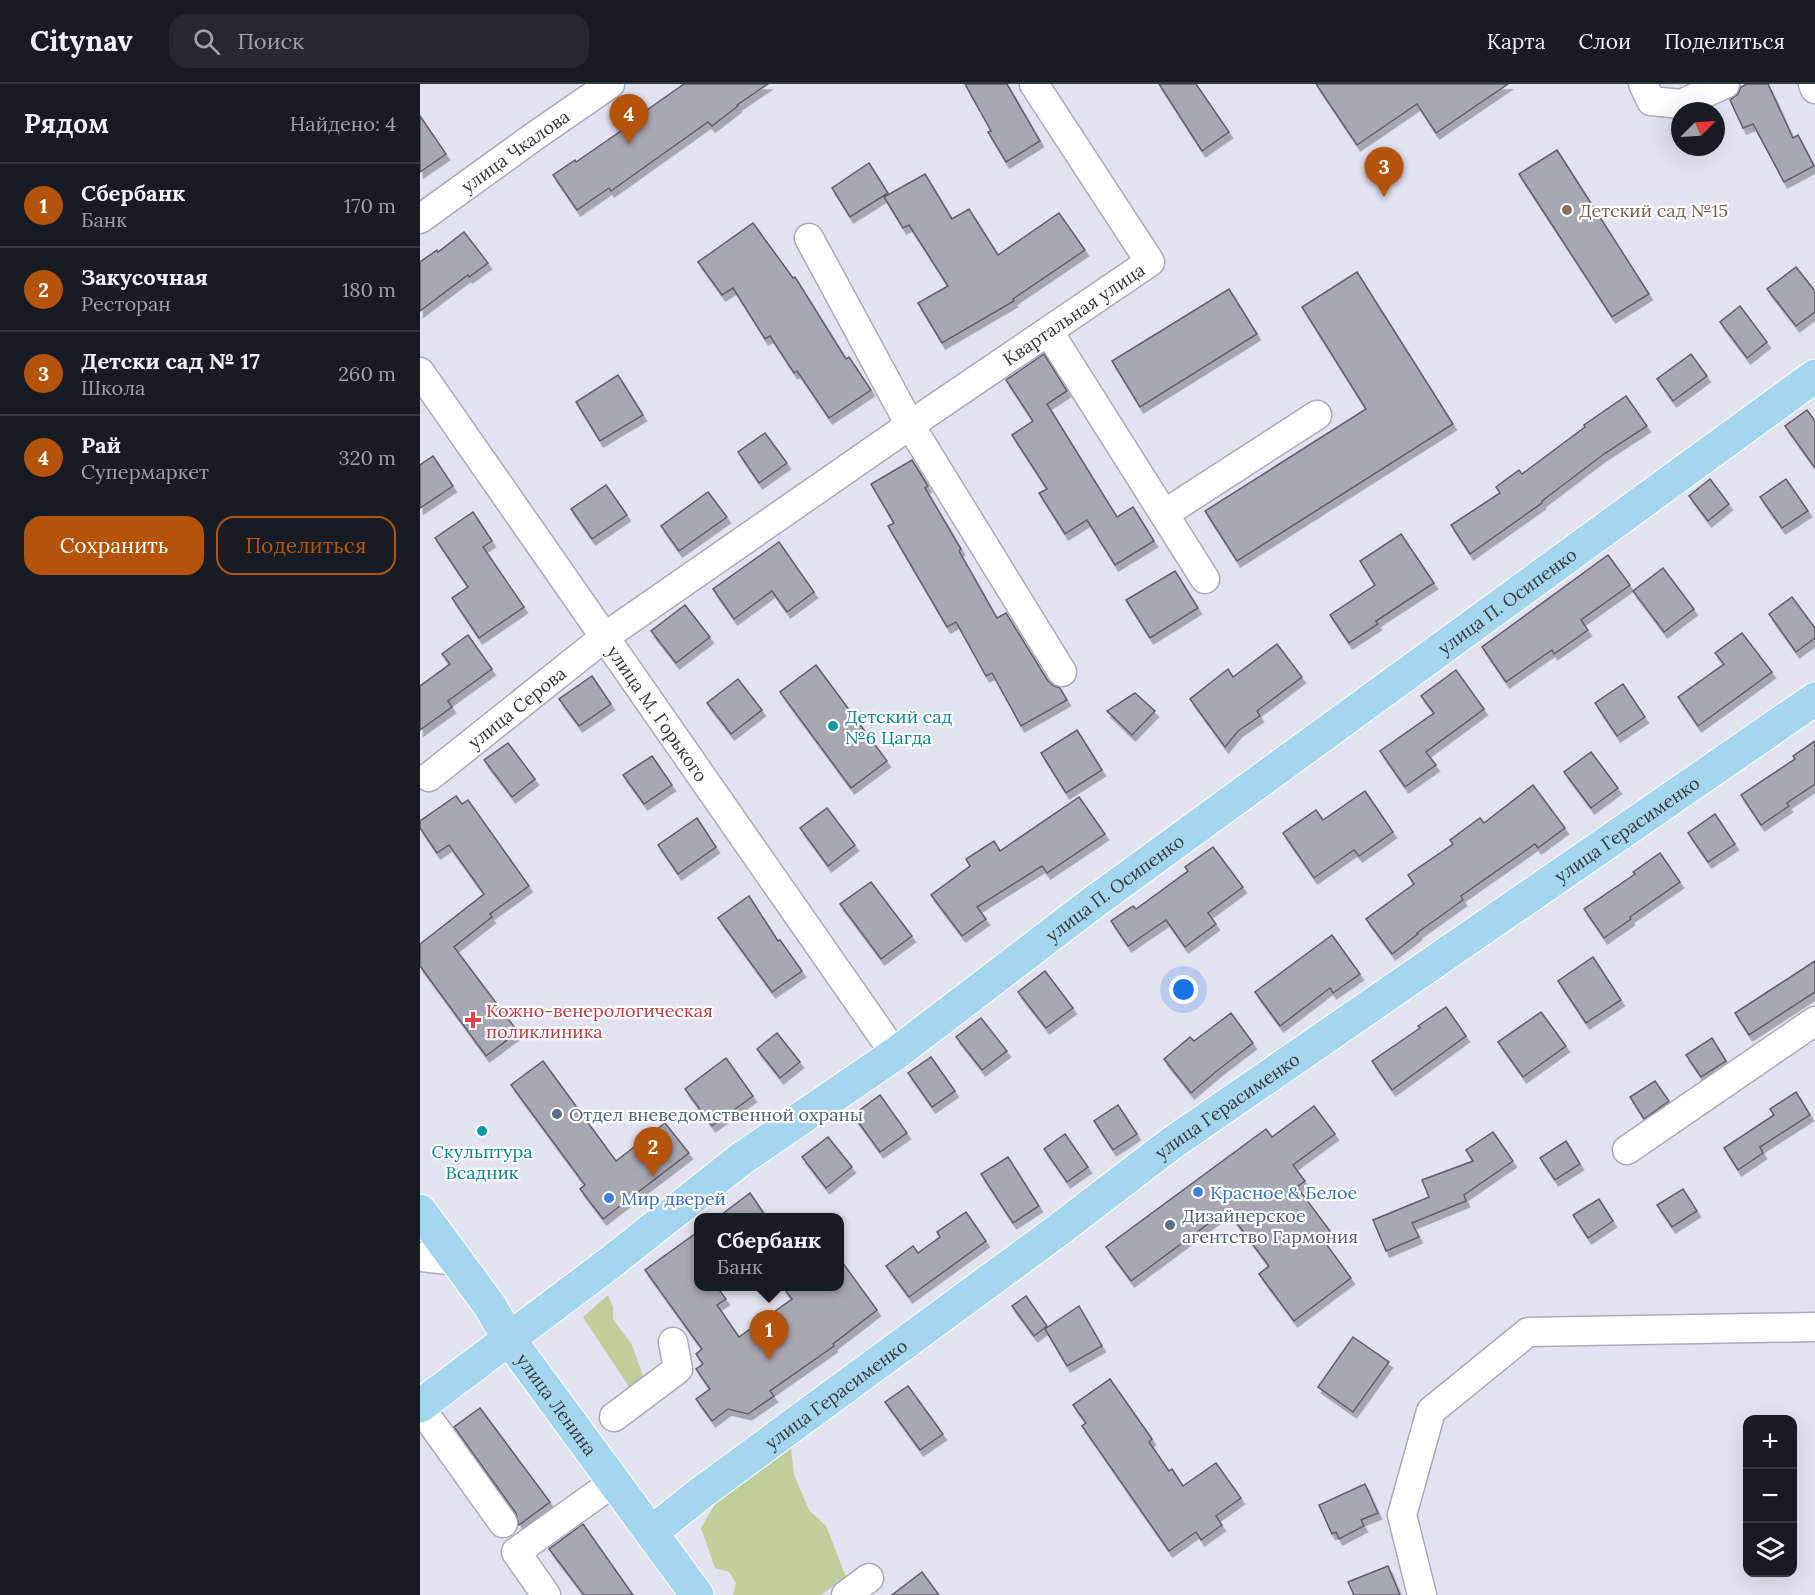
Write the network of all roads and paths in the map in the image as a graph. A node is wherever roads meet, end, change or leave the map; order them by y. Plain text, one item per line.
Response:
1 (610, 84) edge
2 (1034, 84) edge
3 (1643, 84) edge
4 (1725, 84) edge
5 (1813, 84) edge
6 (1815, 88) edge
7 (420, 219) edge
8 (809, 238) dead end
9 (1048, 332) junction
10 (420, 372) edge
11 (1812, 385) edge
12 (1317, 415) dead end
13 (910, 425) junction
14 (1164, 514) junction
15 (1205, 579) dead end
16 (606, 636) junction
17 (1062, 672) dead end
18 (1815, 699) edge
19 (429, 777) dead end
20 (1815, 1021) edge
21 (894, 1054) junction
22 (1627, 1150) dead end
23 (420, 1211) edge
24 (420, 1257) edge
25 (457, 1261) junction
26 (1815, 1327) edge
27 (509, 1339) junction
28 (673, 1342) dead end
29 (420, 1406) edge
30 (614, 1417) dead end
31 (614, 1482) junction
32 (503, 1522) dead end
33 (652, 1532) junction
34 (869, 1578) dead end
35 (546, 1595) edge
36 (697, 1595) edge
37 (846, 1595) edge
38 (1422, 1595) edge

1 - 7 street, улица Чкалова
2 - 9 street, Квартальная улица
3 - 4 street
5 - 6 street
8 - 13 street
9 - 13 street, Квартальная улица
9 - 14 street
10 - 16 street, улица М. Горького
11 - 21 main road, улица П. Осипенко
12 - 14 street
13 - 16 street, Квартальная улица
13 - 17 street
14 - 15 street
16 - 19 street, улица Серова
16 - 21 street, улица М. Горького
18 - 33 main road, улица Герасименко
20 - 22 street
21 - 27 main road, улица П. Осипенко
23 - 25 main road, улица Ленина
24 - 25 street
25 - 27 main road, улица Ленина
26 - 38 street
27 - 29 main road, улица П. Осипенко
27 - 31 main road, улица Ленина
28 - 30 street
29 - 32 street
31 - 33 main road, улица Ленина
31 - 35 street
33 - 36 main road, улица Ленина
34 - 37 street

